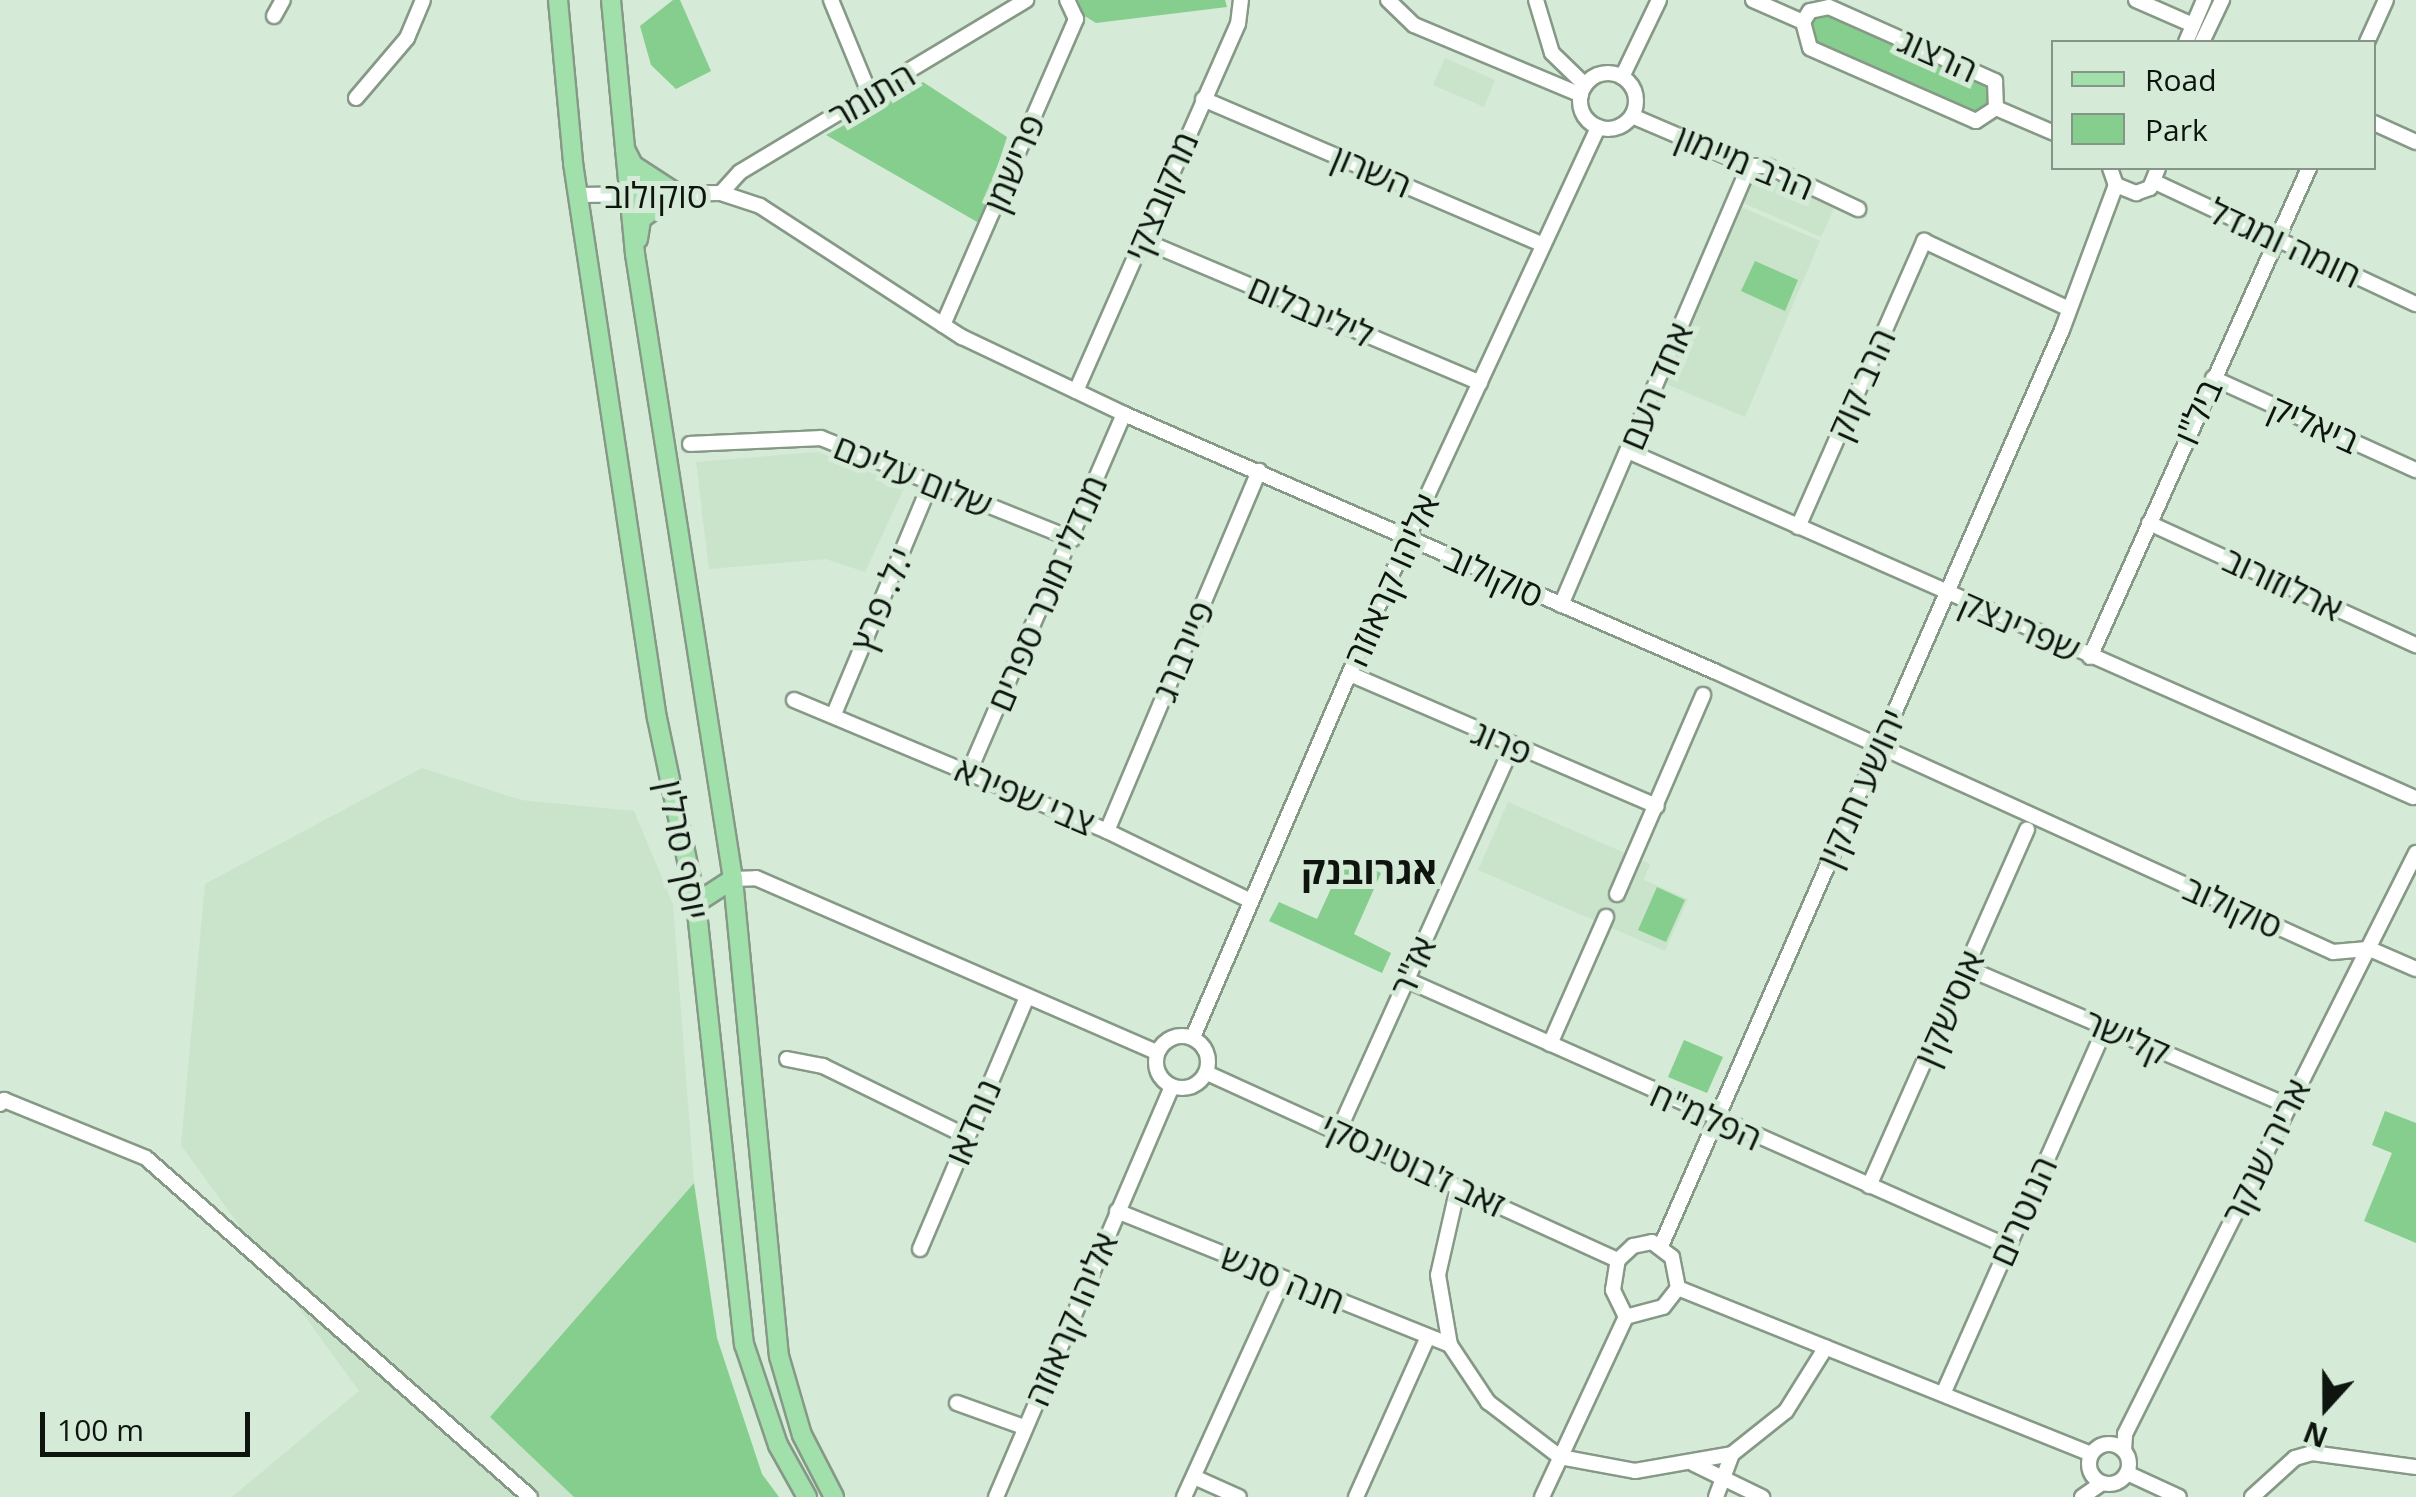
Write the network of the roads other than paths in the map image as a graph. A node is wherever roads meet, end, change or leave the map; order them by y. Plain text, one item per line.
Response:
1 (283, 0) edge
2 (423, 0) edge
3 (558, 0) edge
4 (611, 0) edge
5 (831, 0) edge
6 (1026, 0) edge
7 (1066, 0) edge
8 (1240, 0) edge
9 (1388, 0) edge
10 (1536, 0) edge
11 (1658, 0) edge
12 (1753, 0) edge
13 (2136, 0) edge
14 (2204, 0) edge
15 (2222, 0) edge
16 (2386, 0) edge
17 (274, 16) dead end
18 (1803, 22) junction
19 (2193, 25) junction
20 (2187, 40) edge
21 (2203, 40) edge
22 (2368, 40) edge
23 (1552, 54) junction
24 (1622, 77) junction
25 (1536, 78) junction
26 (1583, 90) junction
27 (871, 97) junction
28 (356, 98) dead end
29 (1203, 98) junction
30 (1996, 108) junction
31 (1632, 116) junction
32 (2376, 123) edge
33 (1598, 127) junction
34 (2051, 132) edge
35 (2416, 142) edge
36 (622, 145) junction
37 (1749, 166) junction
38 (2111, 170) edge
39 (2307, 170) edge
40 (2157, 175) edge
41 (2122, 189) junction
42 (626, 192) junction
43 (676, 192) junction
44 (721, 193) junction
45 (580, 195) junction
46 (1858, 209) dead end
47 (2274, 239) junction
48 (1142, 240) junction
49 (1542, 244) junction
50 (635, 254) junction
51 (2416, 304) edge
52 (2067, 308) junction
53 (943, 326) junction
54 (2062, 330) junction
55 (2213, 378) junction
56 (1480, 383) junction
57 (1076, 391) junction
58 (1124, 414) junction
59 (690, 444) dead end
60 (1628, 451) junction
61 (2416, 470) edge
62 (1260, 471) junction
63 (930, 484) junction
64 (2150, 522) junction
65 (1798, 527) junction
66 (1408, 537) junction
67 (1072, 539) junction
68 (1945, 594) junction
69 (1561, 605) junction
70 (2416, 645) edge
71 (2090, 657) junction
72 (1350, 674) junction
73 (1703, 695) dead end
74 (794, 700) dead end
75 (834, 714) junction
76 (1880, 746) junction
77 (1512, 747) junction
78 (970, 772) junction
79 (2413, 797) dead end
80 (1656, 806) junction
81 (2027, 829) dead end
82 (1107, 830) junction
83 (726, 840) junction
84 (2416, 853) edge
85 (756, 878) junction
86 (733, 879) junction
87 (1616, 894) dead end
88 (1251, 901) junction
89 (696, 903) junction
90 (1606, 917) dead end
91 (2370, 949) junction
92 (1967, 968) junction
93 (2416, 968) edge
94 (1407, 980) junction
95 (1027, 997) junction
96 (2105, 1028) junction
97 (1193, 1038) junction
98 (1550, 1044) junction
99 (1158, 1052) junction
100 (787, 1059) dead end
101 (1206, 1073) junction
102 (1172, 1086) junction
103 (0, 1104) edge
104 (2287, 1105) junction
105 (1714, 1121) junction
106 (1339, 1130) junction
107 (966, 1136) junction
108 (1869, 1186) junction
109 (1458, 1187) junction
110 (1117, 1211) junction
111 (1661, 1246) junction
112 (2007, 1246) junction
113 (920, 1249) dead end
114 (1618, 1260) junction
115 (1283, 1280) junction
116 (1678, 1288) junction
117 (1626, 1317) junction
118 (1428, 1337) junction
119 (1450, 1345) junction
120 (1826, 1347) junction
121 (1943, 1394) junction
122 (958, 1402) dead end
123 (1024, 1428) junction
124 (2124, 1450) junction
125 (1732, 1454) junction
126 (2091, 1454) junction
127 (1560, 1457) junction
128 (1694, 1464) junction
129 (2416, 1468) edge
130 (2127, 1474) junction
131 (1194, 1477) junction
132 (1724, 1480) junction
133 (2102, 1483) junction
134 (530, 1497) edge
135 (807, 1497) edge
136 (834, 1497) edge
137 (996, 1497) edge
138 (1184, 1497) edge
139 (1238, 1497) edge
140 (1356, 1497) edge
141 (1542, 1497) edge
142 (1716, 1497) edge
143 (1762, 1497) edge
144 (2082, 1497) edge
145 (2179, 1497) edge
146 (2252, 1497) edge

1 - 17 street
2 - 28 street
3 - 45 main road, יוסף סרלין
4 - 36 main road, יוסף סרלין
5 - 27 street
6 - 27 street, התומר
7 - 53 street, פרישמן
8 - 29 street, מרקובצקי
9 - 25 street
10 - 23 street
11 - 24 street
12 - 18 street, הרצוג
13 - 19 street
14 - 19 street
15 - 21 street
16 - 22 street
18 - 30 street, הרצוג
18 - 30 street, הרצוג
19 - 20 street
23 - 25 street
23 - 26 street
24 - 26 street
24 - 31 street
25 - 26 street
26 - 33 street
27 - 44 street, התומר
29 - 48 street, מרקובצקי
29 - 49 street, השרון
30 - 34 street, הרצוג
31 - 33 street
31 - 37 street, הרב מיימון
32 - 35 street
33 - 49 street, אליהו קראוזה
36 - 42 main road, יוסף סרלין
36 - 43 main road
37 - 46 street, הרב מיימון
37 - 60 street, אחד העם
38 - 41 street
39 - 47 street, ביל"ו
40 - 41 street
40 - 47 street, חומה ומגדל
41 - 52 street, יהושע חנקין
41 - 54 street, יהושע חנקין
42 - 43 street, סוקולוב
42 - 45 street, סוקולוב
42 - 50 main road, יוסף סרלין
43 - 44 street, סוקולוב
43 - 50 main road
44 - 53 street, סוקולוב
45 - 89 main road, יוסף סרלין
47 - 51 street, חומה ומגדל
47 - 55 street, ביל"ו
48 - 56 street, לילינבלום
48 - 57 street, מרקובצקי
49 - 56 street, אליהו קראוזה
50 - 83 main road, יוסף סרלין
52 - 54 street, יהושע חנקין
52 - 65 street, הרב קוק
53 - 57 street, סוקולוב
54 - 68 street, יהושע חנקין
55 - 61 street, ביאליק
55 - 64 street, ביל"ו
56 - 66 street, אליהו קראוזה
57 - 58 street, סוקולוב
58 - 62 street, סוקולוב
58 - 67 street, מנדלי מוכר ספרים
59 - 63 street, שלום עליכם
60 - 65 street, שפרינצק
60 - 69 street, אחד העם
62 - 66 street, סוקולוב
62 - 82 street, פיירברג
63 - 67 street, שלום עליכם
63 - 75 street, י.ל. פרץ
64 - 70 street, ארלוזורוב
64 - 71 street, ביל"ו
65 - 68 street, שפרינצק
66 - 69 street, סוקולוב
66 - 72 street, אליהו קראוזה
67 - 78 street, מנדלי מוכר ספרים
68 - 71 street, שפרינצק
68 - 76 street, יהושע חנקין
69 - 76 street, סוקולוב
71 - 79 street, שפרינצק
72 - 77 street, פרוג
72 - 88 street, אליהו קראוזה
73 - 80 street
74 - 75 street, צבי שפירא
75 - 78 street, צבי שפירא
76 - 91 street, סוקולוב
76 - 105 street, יהושע חנקין
77 - 80 street, פרוג
77 - 94 street, אז"ר
78 - 82 street, צבי שפירא
80 - 87 street
81 - 92 street, אוסישקין
82 - 88 street, צבי שפירא
83 - 85 street
83 - 86 main road, יוסף סרלין
84 - 91 street, אריה שנקר
85 - 86 street
85 - 95 street
86 - 89 main road
86 - 136 main road, יוסף סרלין
88 - 97 street, אליהו קראוזה
89 - 135 main road, יוסף סרלין
90 - 98 street
91 - 93 street, סוקולוב
91 - 104 street, אריה שנקר
92 - 96 street, קלישר
92 - 108 street, אוסישקין
94 - 98 street, הפלמ"ח
94 - 106 street, אז"ר
95 - 99 street
95 - 107 street, נורדאו
96 - 104 street, קלישר
96 - 112 street, הנוטרים
97 - 99 street
97 - 101 street
98 - 105 street, הפלמ"ח
99 - 102 street
100 - 107 street
101 - 102 street
101 - 106 street, זאב ז'בוטינסקי
102 - 110 street, אליהו קראוזה
103 - 134 street
104 - 124 street, אריה שנקר
105 - 108 street, הפלמ"ח
105 - 111 street, יהושע חנקין
106 - 109 street, זאב ז'בוטינסקי
107 - 113 street, נורדאו
108 - 112 street, הפלמ"ח
109 - 114 street, זאב ז'בוטינסקי
109 - 119 street
110 - 115 street, חנה סנש
110 - 123 street, אליהו קראוזה
111 - 114 street
111 - 116 street
112 - 121 street, הנוטרים
114 - 117 street
115 - 118 street, חנה סנש
115 - 131 street
116 - 117 street
116 - 120 street
117 - 127 street
118 - 119 street, חנה סנש
118 - 140 street
119 - 127 street
120 - 121 street
120 - 125 street
121 - 126 street
122 - 123 street
123 - 137 street, אליהו קראוזה
124 - 126 street
124 - 130 street
125 - 128 street
125 - 132 street
126 - 133 street
127 - 128 street
127 - 141 street
128 - 132 street
129 - 146 street
130 - 133 street
130 - 145 street
131 - 138 street
131 - 139 street
132 - 142 street
132 - 143 street
133 - 144 street

